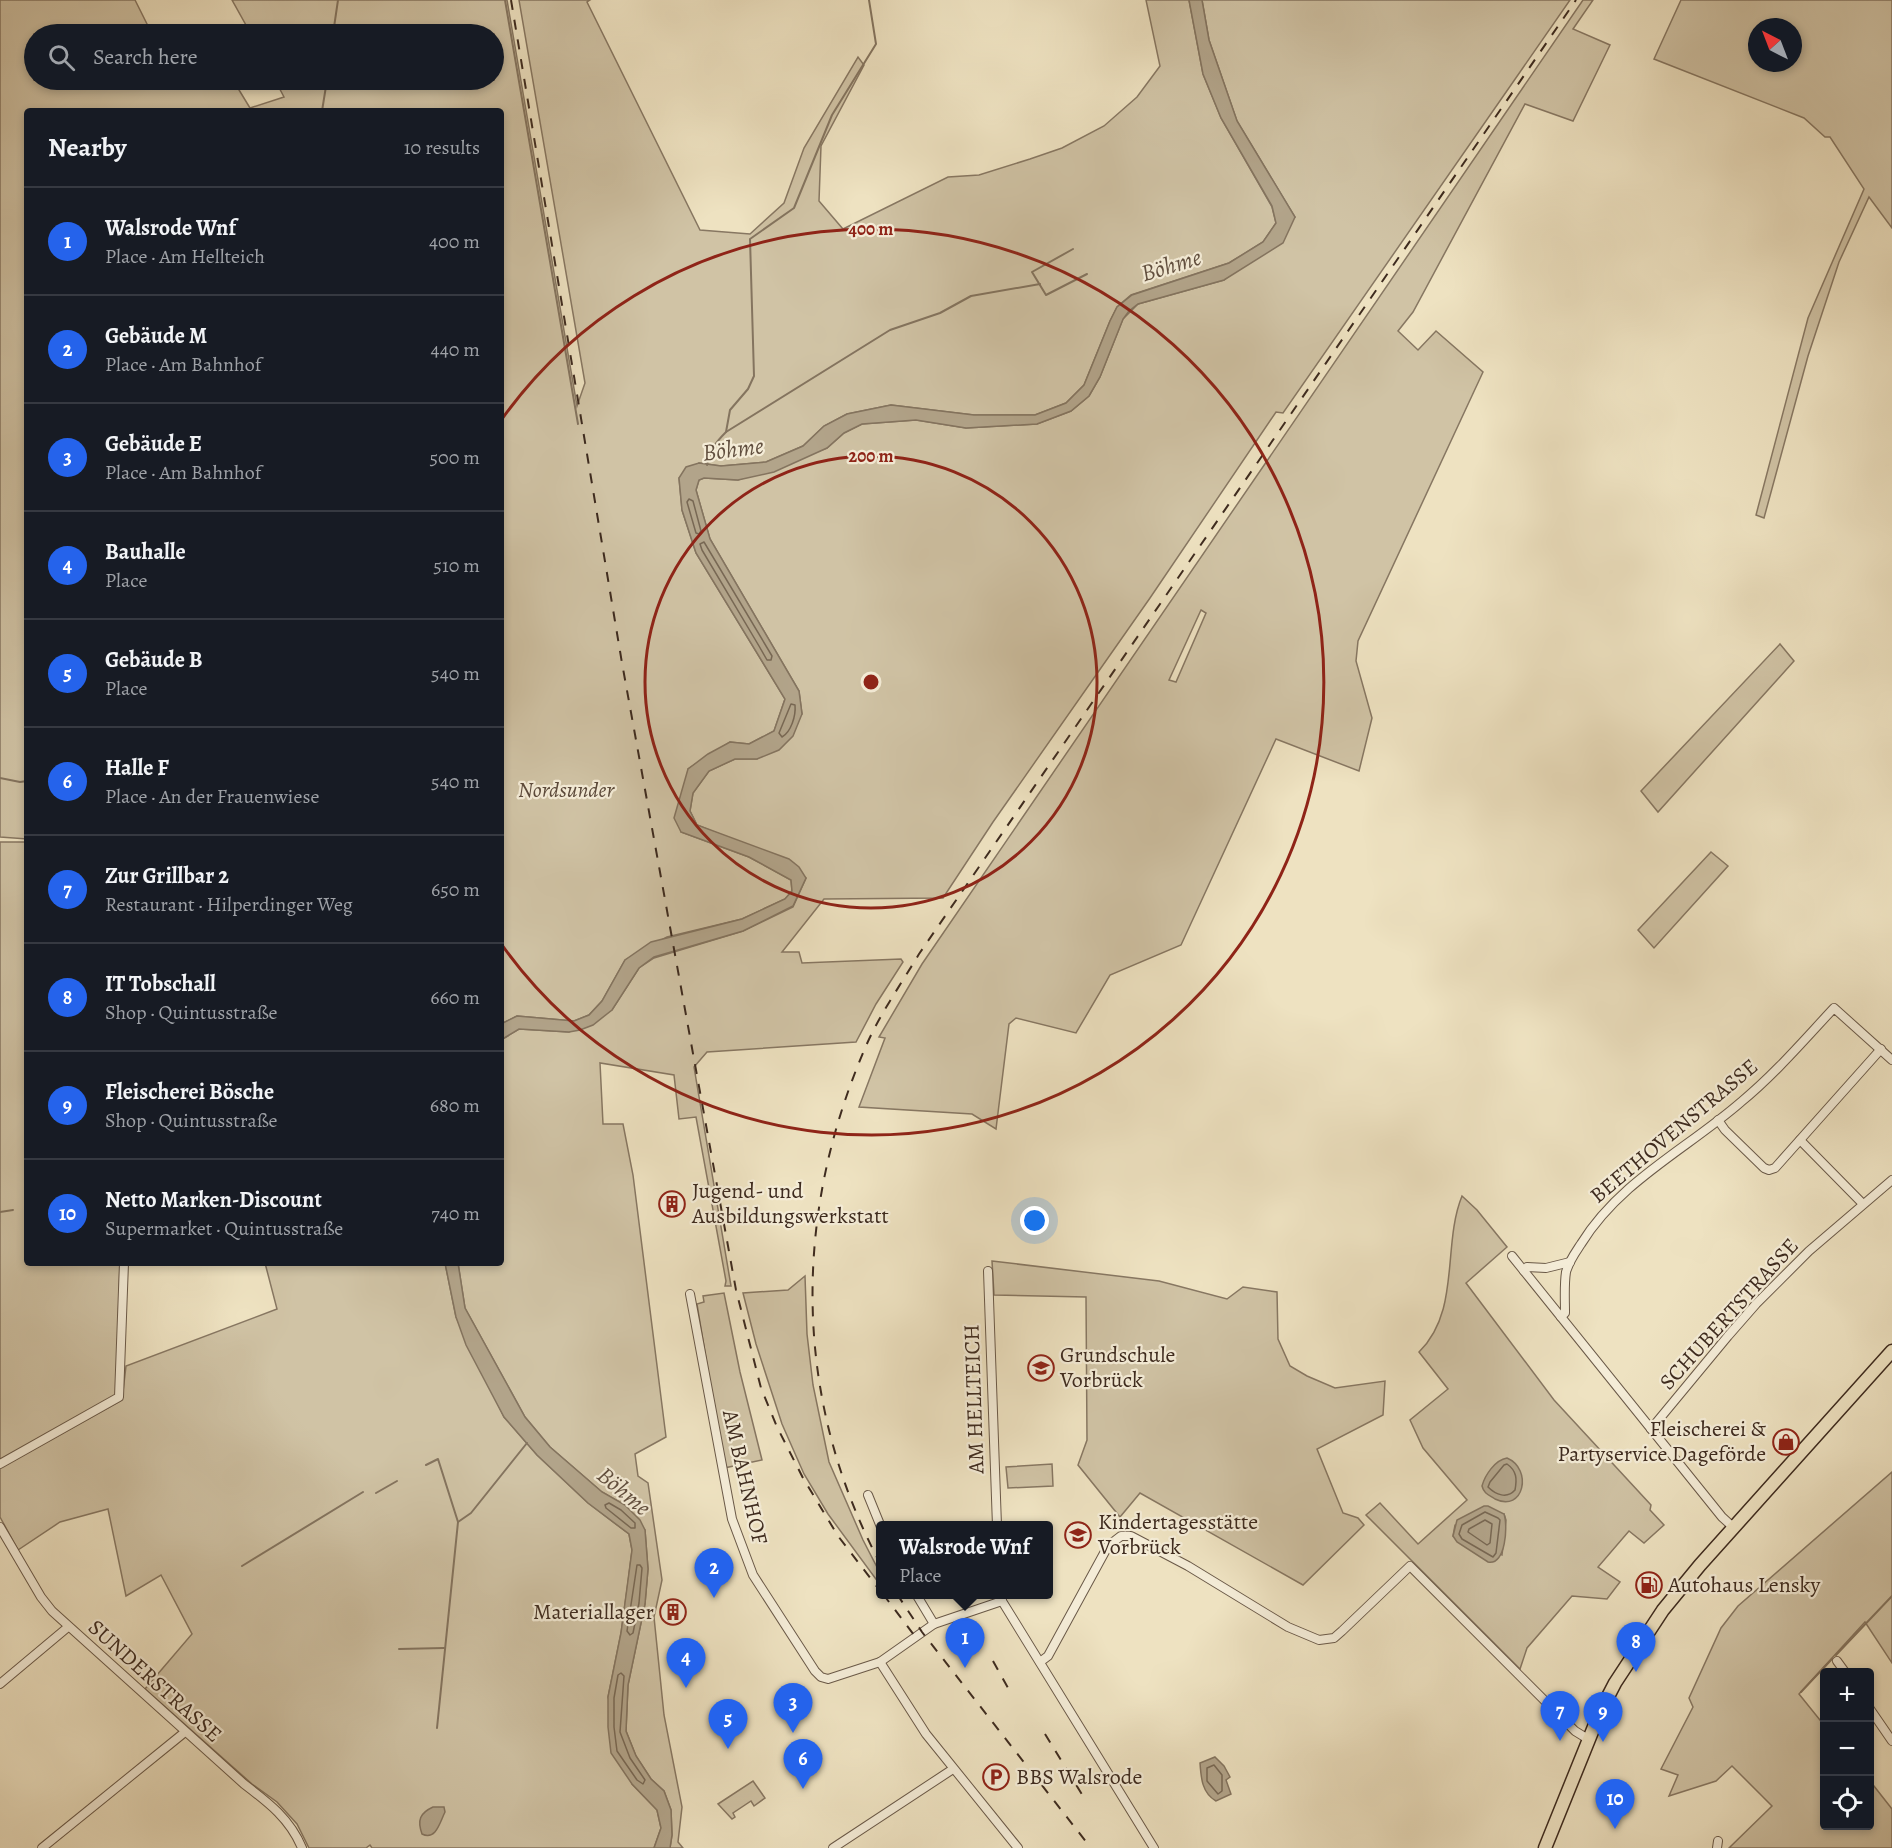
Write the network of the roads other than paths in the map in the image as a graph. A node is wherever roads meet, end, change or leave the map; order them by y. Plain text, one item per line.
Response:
1 (1881, 1049) junction
2 (1892, 1060) edge
3 (1718, 1120) junction
4 (1800, 1140) junction
5 (1892, 1180) edge
6 (1863, 1204) junction
7 (1512, 1256) dead end
8 (1570, 1262) junction
9 (124, 1266) edge
10 (988, 1271) dead end
11 (1524, 1271) junction
12 (690, 1294) dead end
13 (1561, 1317) junction
14 (1892, 1351) edge
15 (1652, 1429) junction
16 (0, 1464) edge
17 (868, 1495) dead end
18 (879, 1521) edge
19 (997, 1521) edge
20 (0, 1527) edge
21 (1734, 1528) junction
22 (918, 1599) edge
23 (998, 1599) edge
24 (1002, 1599) edge
25 (934, 1624) junction
26 (68, 1627) junction
27 (1837, 1661) dead end
28 (880, 1662) junction
29 (1040, 1662) junction
30 (1842, 1668) edge
31 (0, 1684) edge
32 (1874, 1722) edge
33 (185, 1732) junction
34 (1588, 1739) junction
35 (1892, 1741) edge
36 (953, 1769) junction
37 (42, 1848) edge
38 (303, 1848) edge
39 (833, 1848) edge
40 (1018, 1848) edge
41 (1154, 1848) edge
42 (1545, 1848) edge

1 - 2 street
1 - 3 street, BEETHOVENSTRASSE
1 - 4 street
3 - 4 street
3 - 8 street, BEETHOVENSTRASSE
4 - 6 street
5 - 6 street, SCHUBERTSTRASSE
6 - 15 street, SCHUBERTSTRASSE
7 - 11 street
8 - 11 street
8 - 13 street, BEETHOVENSTRASSE
9 - 16 street
10 - 19 street, AM HELLTEICH
11 - 13 street
12 - 28 street, AM BAHNHOF
13 - 15 street
14 - 21 main road
15 - 21 street
17 - 18 street
20 - 26 street, SUNDERSTRASSE
21 - 34 main road
22 - 25 street
23 - 25 street
24 - 29 street
25 - 28 street
26 - 31 street
26 - 33 street, SUNDERSTRASSE
27 - 30 street
28 - 36 street
29 - 34 street
29 - 41 street
32 - 35 street
33 - 37 street
33 - 38 street, SUNDERSTRASSE
34 - 42 main road
36 - 39 street
36 - 40 street

